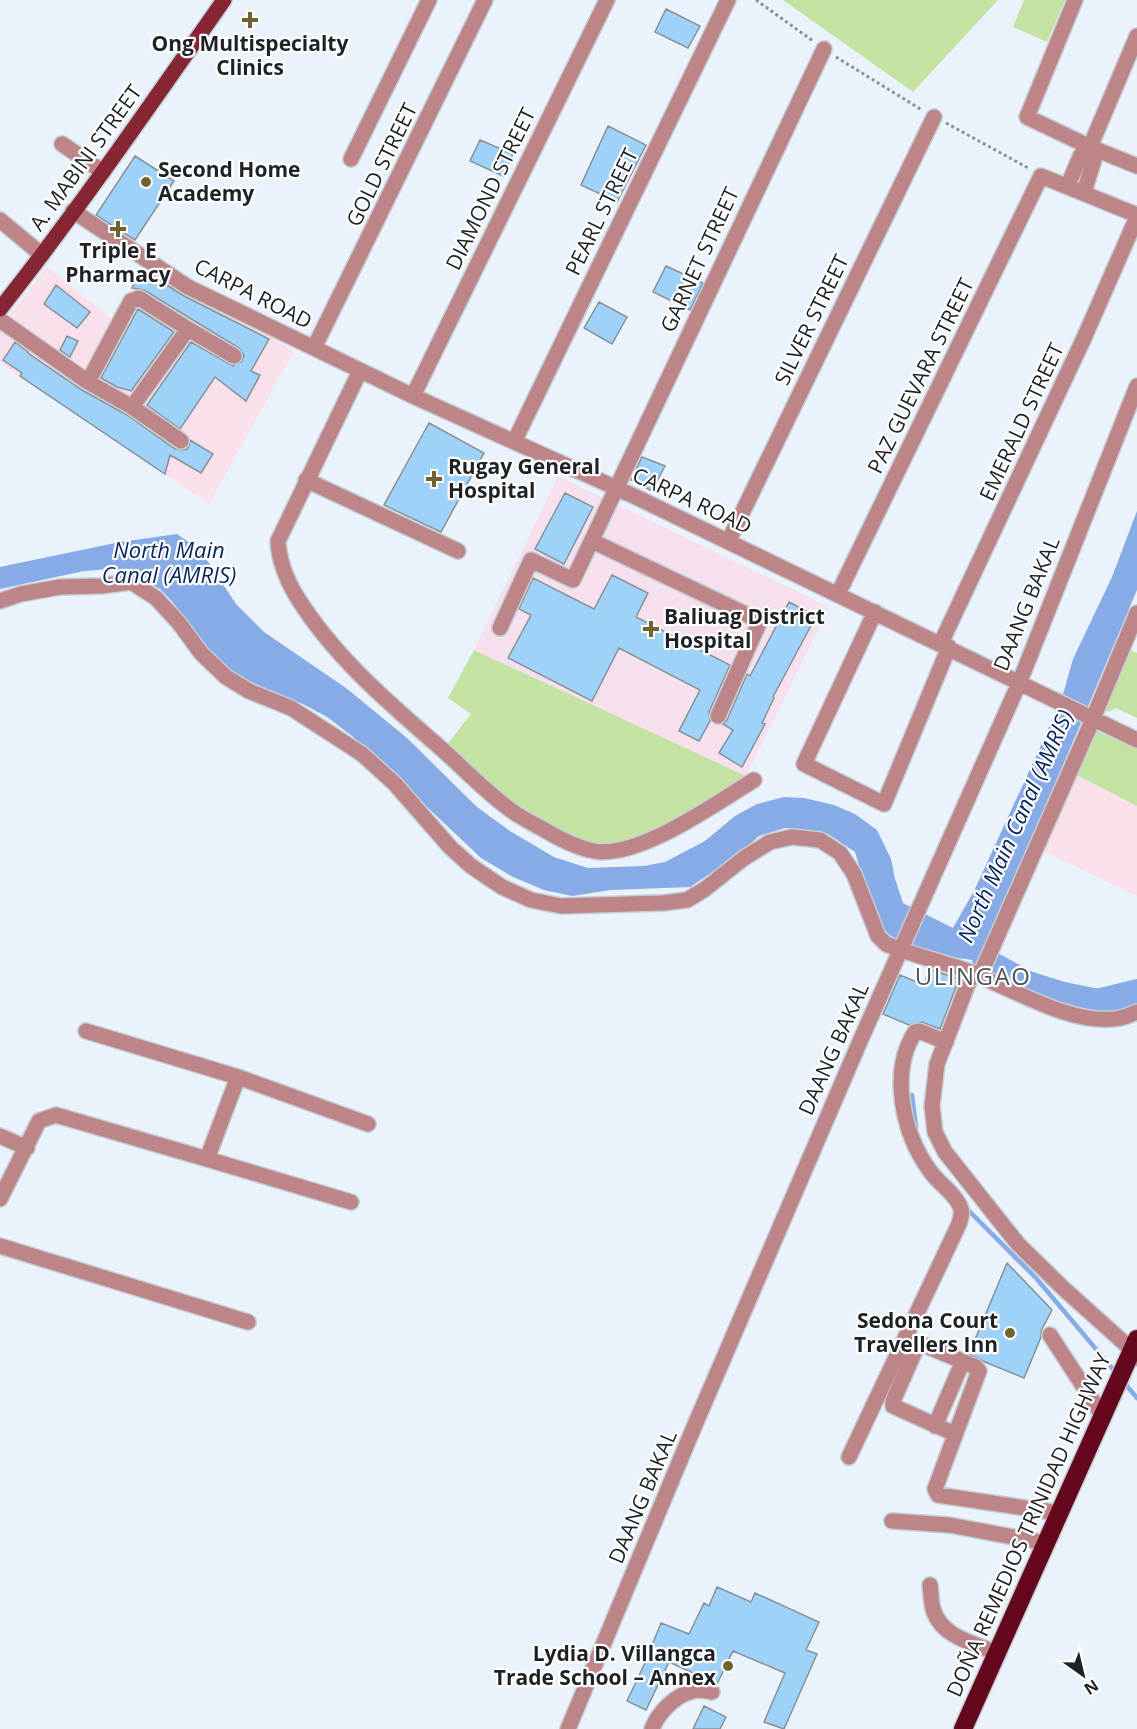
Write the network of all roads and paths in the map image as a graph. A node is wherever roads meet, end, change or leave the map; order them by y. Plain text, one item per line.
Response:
1 (429, 0) edge
2 (485, 0) edge
3 (728, 0) edge
4 (756, 0) edge
5 (1075, 0) edge
6 (604, 1) edge
7 (217, 2) edge
8 (1137, 36) edge
9 (824, 49) junction
10 (934, 117) junction
11 (62, 144) dead end
12 (1090, 147) junction
13 (351, 159) dead end
14 (1137, 166) edge
15 (103, 172) junction
16 (1041, 176) junction
17 (1068, 185) junction
18 (1084, 192) junction
19 (74, 211) junction
20 (1137, 216) edge
21 (0, 220) edge
22 (42, 255) junction
23 (0, 309) edge
24 (0, 320) edge
25 (188, 329) junction
26 (314, 348) junction
27 (234, 356) dead end
28 (360, 371) junction
29 (88, 382) junction
30 (1137, 386) edge
31 (413, 396) junction
32 (132, 407) junction
33 (181, 441) dead end
34 (514, 442) junction
35 (306, 480) junction
36 (615, 488) junction
37 (592, 542) junction
38 (728, 542) junction
39 (458, 551) dead end
40 (838, 594) junction
41 (0, 601) edge
42 (876, 612) junction
43 (1137, 613) edge
44 (500, 628) dead end
45 (945, 645) junction
46 (1020, 681) junction
47 (717, 716) dead end
48 (1090, 718) junction
49 (1137, 740) edge
50 (754, 780) dead end
51 (903, 945) junction
52 (980, 968) junction
53 (1137, 1012) edge
54 (86, 1031) dead end
55 (946, 1042) junction
56 (238, 1077) junction
57 (368, 1124) dead end
58 (0, 1136) edge
59 (27, 1148) junction
60 (207, 1159) junction
61 (0, 1199) edge
62 (351, 1202) dead end
63 (0, 1246) edge
64 (248, 1322) dead end
65 (1050, 1335) dead end
66 (1133, 1352) edge
67 (963, 1361) junction
68 (1102, 1415) junction
69 (935, 1426) junction
70 (955, 1434) junction
71 (849, 1457) dead end
72 (1059, 1513) junction
73 (892, 1521) dead end
74 (1046, 1543) junction
75 (930, 1585) dead end
76 (997, 1653) junction
77 (712, 1692) dead end
78 (568, 1729) edge
79 (652, 1729) edge
80 (963, 1729) edge

1 - 13 street
2 - 26 street, GOLD STREET
3 - 34 street, PEARL STREET
4 - 9 path
5 - 12 street
6 - 31 street, DIAMOND STREET
7 - 15 main road, A. MABINI STREET
8 - 12 street
9 - 10 path
9 - 36 street, GARNET STREET
10 - 16 path
10 - 38 street, SILVER STREET
11 - 15 street
12 - 14 street
12 - 17 street
12 - 18 street
15 - 19 main road, A. MABINI STREET
16 - 17 street
16 - 40 street, PAZ GUEVARA STREET
17 - 18 street
18 - 20 street
19 - 22 main road, A. MABINI STREET
19 - 26 street, CARPA ROAD
20 - 45 street, EMERALD STREET
21 - 22 street
22 - 23 main road, A. MABINI STREET
24 - 29 street
25 - 27 street
25 - 29 street
25 - 32 street
26 - 28 street, CARPA ROAD
28 - 31 street, CARPA ROAD
28 - 35 street
29 - 32 street
30 - 46 street, DAANG BAKAL
31 - 34 street, CARPA ROAD
32 - 33 street
34 - 36 street, CARPA ROAD
35 - 39 street
35 - 50 street
36 - 37 street, GARNET STREET
36 - 38 street, CARPA ROAD
37 - 44 street, GARNET STREET
37 - 47 street
38 - 40 street, CARPA ROAD
40 - 42 street, CARPA ROAD
41 - 51 street
42 - 45 street, CARPA ROAD
42 - 45 street, EMERALD STREET
43 - 48 street
45 - 46 street, CARPA ROAD
46 - 48 street, CARPA ROAD
46 - 51 street, DAANG BAKAL
48 - 49 street, CARPA ROAD
48 - 52 street
51 - 52 street
51 - 78 street, DAANG BAKAL
52 - 53 street
52 - 55 street
54 - 56 street
55 - 66 street
55 - 71 street
56 - 57 street
56 - 60 street
58 - 59 street
59 - 60 street
59 - 61 street
60 - 62 street
63 - 64 street
65 - 68 street
66 - 68 highway, DOÑA REMEDIOS TRINIDAD HIGHWAY
67 - 69 street
67 - 69 street
67 - 70 street
68 - 72 highway, DOÑA REMEDIOS TRINIDAD HIGHWAY
69 - 70 street
70 - 72 street
72 - 74 highway, DOÑA REMEDIOS TRINIDAD HIGHWAY
73 - 74 street
74 - 76 highway, DOÑA REMEDIOS TRINIDAD HIGHWAY
75 - 76 street
76 - 80 highway, DOÑA REMEDIOS TRINIDAD HIGHWAY
77 - 79 street

